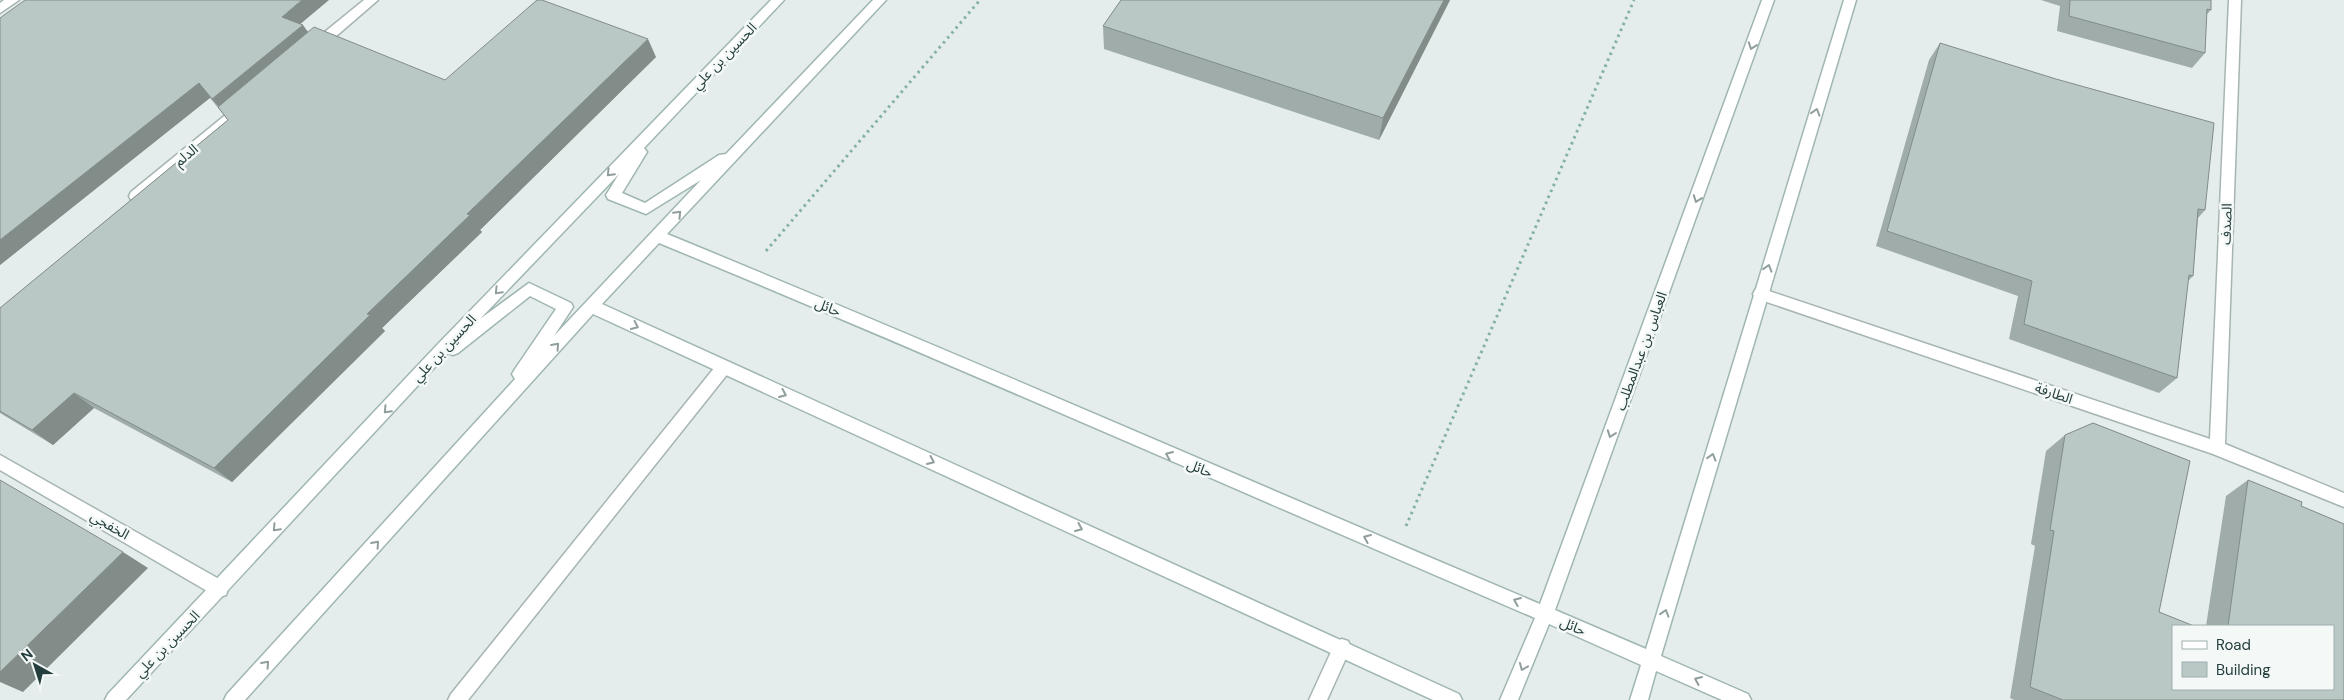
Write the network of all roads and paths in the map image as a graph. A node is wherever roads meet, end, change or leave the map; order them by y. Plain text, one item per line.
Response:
1 (13, 0) edge
2 (372, 0) edge
3 (778, 0) edge
4 (880, 0) edge
5 (980, 0) edge
6 (1634, 0) edge
7 (1768, 0) edge
8 (1850, 0) edge
9 (2235, 0) edge
10 (0, 9) edge
11 (303, 57) edge
12 (258, 95) edge
13 (660, 122) junction
14 (744, 146) junction
15 (129, 202) edge
16 (658, 236) junction
17 (774, 254) dead end
18 (1760, 294) junction
19 (591, 306) junction
20 (724, 367) junction
21 (416, 379) junction
22 (489, 419) junction
23 (2217, 448) junction
24 (0, 462) edge
25 (2344, 500) edge
26 (1404, 531) dead end
27 (220, 589) junction
28 (1545, 614) junction
29 (1342, 648) junction
30 (1651, 659) junction
31 (114, 700) edge
32 (234, 700) edge
33 (457, 700) edge
34 (1318, 700) edge
35 (1454, 700) edge
36 (1509, 700) edge
37 (1639, 700) edge
38 (1742, 700) edge

1 - 10 street
2 - 11 street
3 - 13 street, الحسين بن علي
4 - 14 street
5 - 17 path
6 - 26 path
7 -> 28 street, العباس بن عبدالمطلب
18 -> 8 street
9 - 23 street, الصدف
12 - 15 street, الدلم
13 - 14 street
13 -> 21 street, الحسين بن علي
16 -> 14 street
16 - 19 street
28 -> 16 street, حائل
18 - 23 street, الطارفة
30 -> 18 street
19 -> 20 street
22 -> 19 street
20 -> 29 street
20 - 33 street
21 - 22 street
21 -> 27 street, الحسين بن علي
32 -> 22 street
23 - 25 street, الطارفة
24 - 27 street, الخفجي
27 - 31 street, الحسين بن علي
28 - 30 street, حائل
28 -> 36 street, العباس بن عبدالمطلب
29 - 34 street
29 - 35 street
30 - 37 street
38 -> 30 street, حائل

